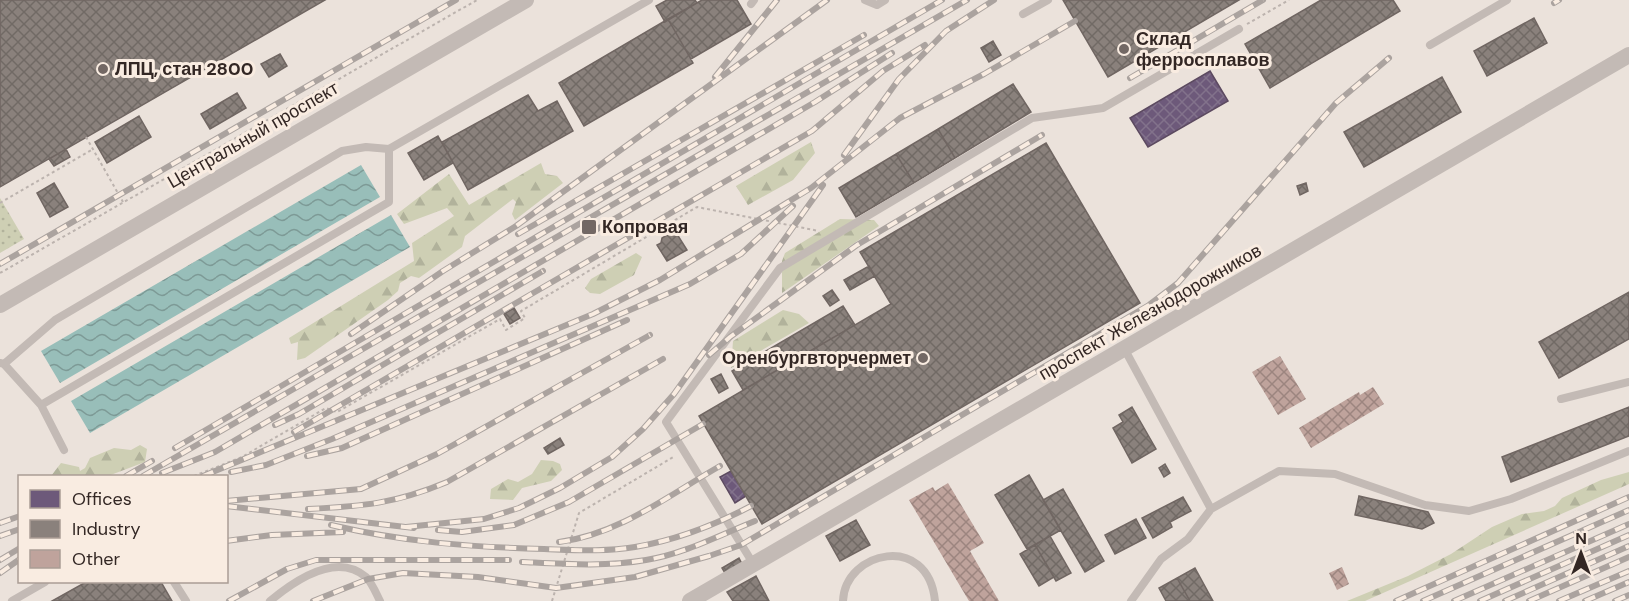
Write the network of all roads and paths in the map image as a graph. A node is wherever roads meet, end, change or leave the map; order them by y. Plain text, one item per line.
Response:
1 (477, 0) edge
2 (526, 0) edge
3 (649, 0) edge
4 (865, 0) edge
5 (885, 0) edge
6 (1048, 0) edge
7 (1289, 0) edge
8 (1506, 0) edge
9 (1023, 14) dead end
10 (1239, 29) joint
11 (1431, 45) dead end
12 (1629, 55) edge
13 (86, 137) dead end
14 (93, 149) junction
15 (389, 149) junction
16 (97, 156) junction
17 (93, 158) dead end
18 (123, 202) junction
19 (0, 203) edge
20 (837, 235) junction
21 (0, 273) edge
22 (0, 304) edge
23 (1125, 350) junction
24 (2, 363) edge
25 (1629, 382) edge
26 (1561, 399) dead end
27 (40, 405) junction
28 (64, 450) dead end
29 (684, 451) junction
30 (1629, 451) edge
31 (199, 475) edge
32 (1211, 508) junction
33 (754, 565) junction
34 (43, 583) edge
35 (175, 583) edge
36 (12, 601) edge
37 (186, 601) edge
38 (270, 601) edge
39 (380, 601) edge
40 (552, 601) edge
41 (690, 601) edge
42 (843, 601) edge
43 (935, 601) edge
44 (1131, 601) edge

1 - 18 path
2 - 22 street, Центральный проспект
3 - 15 lane
4 - 5 lane
6 - 9 lane
7 - 10 path
8 - 11 lane
10 - 20 lane
12 - 23 street, проспект Железнодорожников
13 - 14 path
14 - 16 path
14 - 19 path
15 - 24 lane
15 - 27 lane
16 - 17 path
16 - 18 path
18 - 21 path
20 - 29 lane
20 - 31 path
23 - 32 lane
23 - 33 street, проспект Железнодорожников
24 - 27 lane
25 - 26 lane
27 - 28 lane
29 - 33 lane
29 - 40 path
30 - 32 lane
32 - 44 lane
33 - 41 street, проспект Железнодорожников
34 - 36 lane
35 - 37 lane
38 - 39 lane
42 - 43 lane

